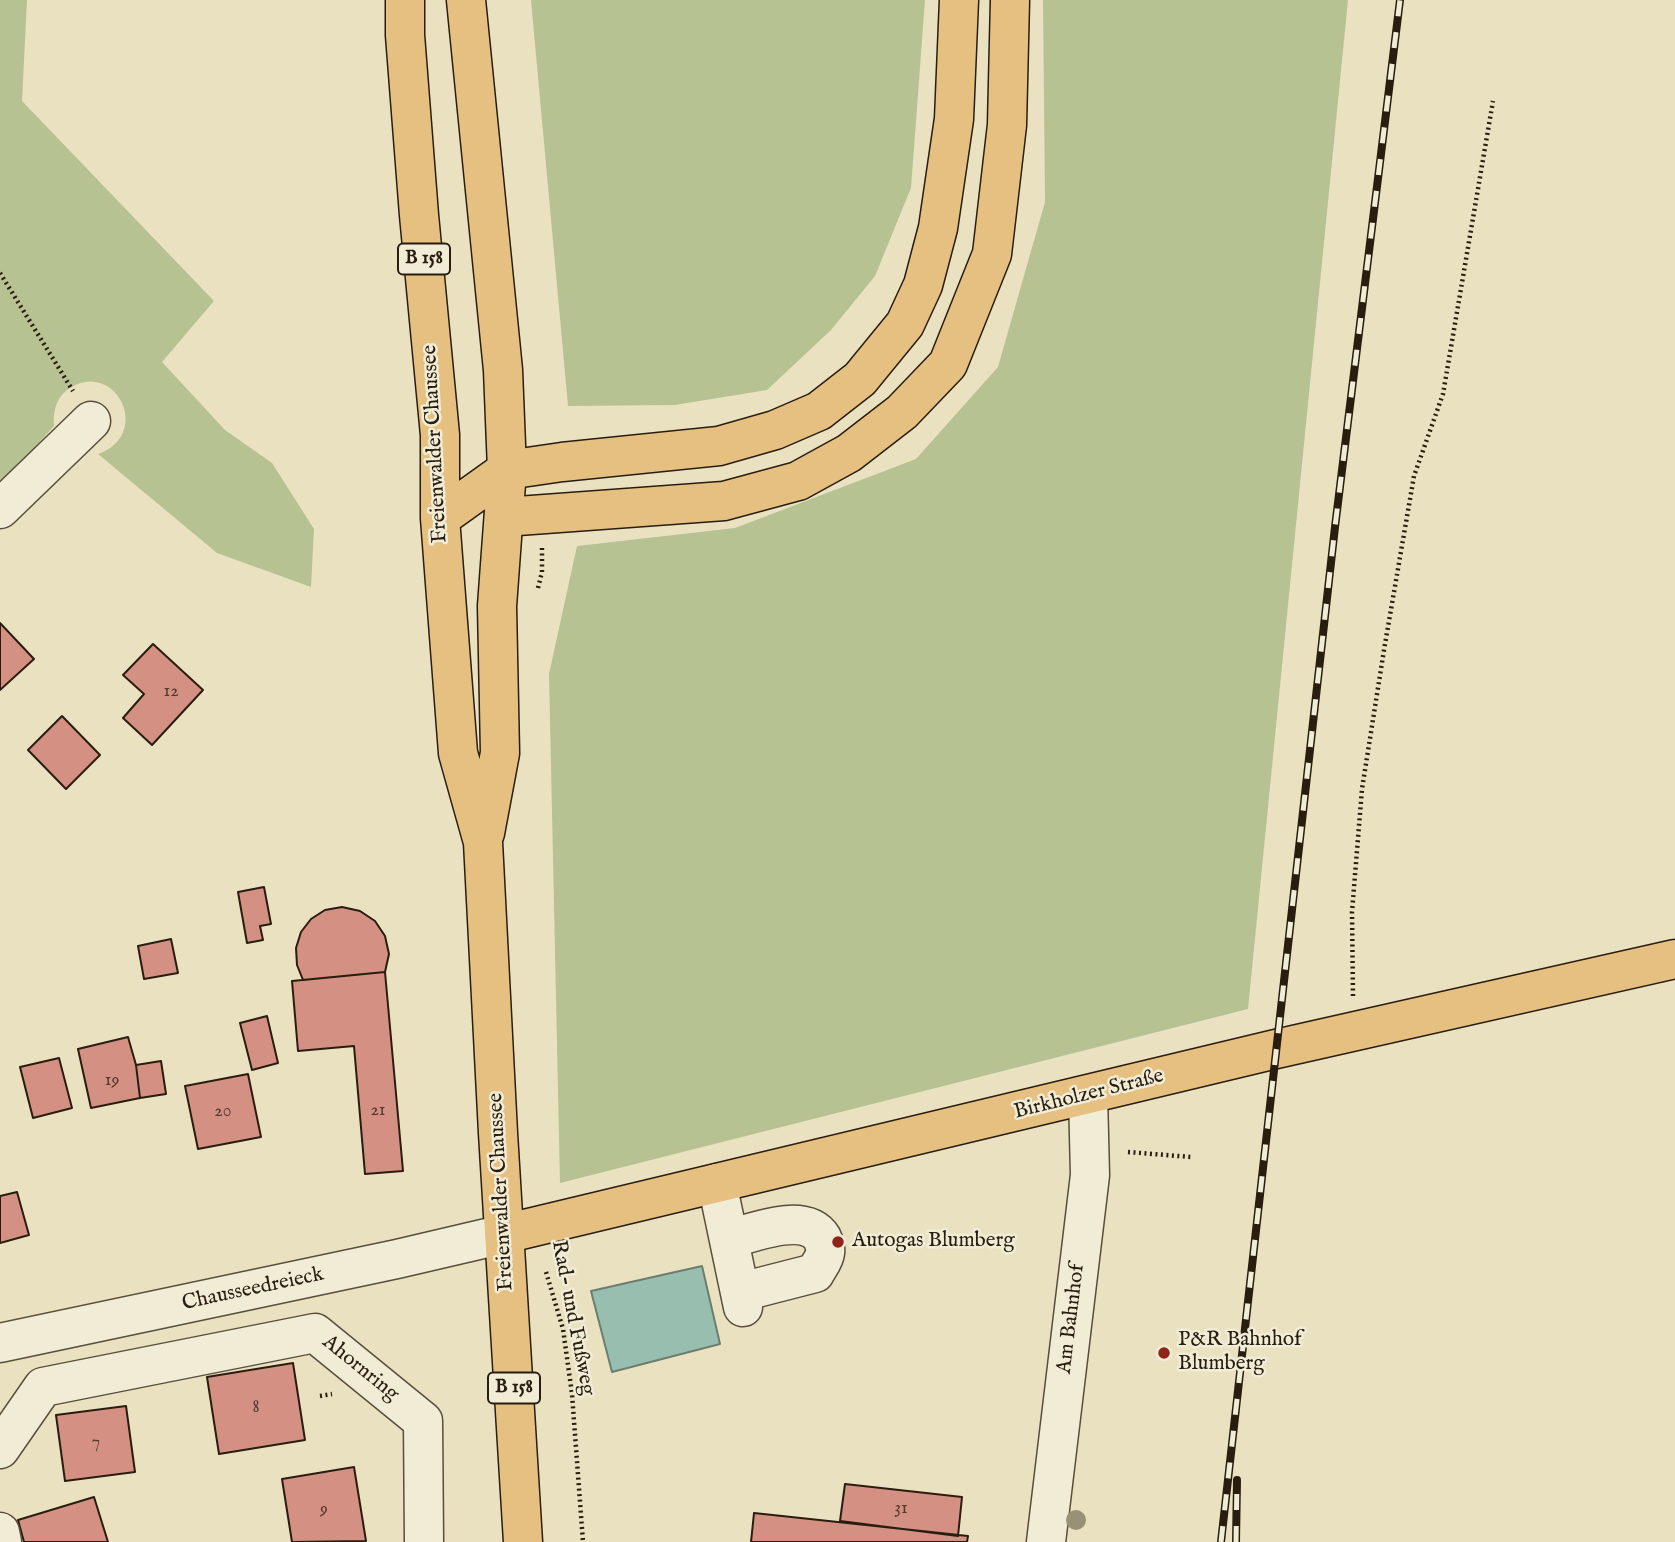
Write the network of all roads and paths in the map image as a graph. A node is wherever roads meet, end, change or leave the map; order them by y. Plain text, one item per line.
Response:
1 (405, 0) edge
2 (466, 0) edge
3 (959, 0) edge
4 (1010, 0) edge
5 (1493, 101) dead end
6 (0, 273) edge
7 (91, 421) joint
8 (442, 466) junction
9 (507, 470) junction
10 (473, 494) junction
11 (0, 509) edge
12 (504, 517) junction
13 (440, 518) junction
14 (483, 842) junction
15 (1675, 959) edge
16 (1353, 1032) junction
17 (1088, 1096) junction
18 (1128, 1152) dead end
19 (1191, 1157) dead end
20 (716, 1183) junction
21 (522, 1230) junction
22 (729, 1239) junction
23 (161, 1310) junction
24 (0, 1343) edge
25 (173, 1360) junction
26 (0, 1449) edge
27 (0, 1532) edge
28 (2, 1542) edge
29 (424, 1542) edge
30 (523, 1542) edge
31 (583, 1542) edge
32 (1046, 1542) edge

1 - 8 main road, Freienwalder Chaussee / B 158
2 - 9 main road, Freienwalder Chaussee / B 158
3 - 9 main road
4 - 12 main road
5 - 16 path
6 - 7 path
7 - 11 street
8 - 10 main road
8 - 13 main road, Freienwalder Chaussee / B 158
9 - 10 main road
9 - 12 main road, Freienwalder Chaussee / B 158
10 - 12 main road
10 - 13 main road
12 - 14 main road, Freienwalder Chaussee / B 158
13 - 14 main road, Freienwalder Chaussee / B 158
14 - 21 main road, Freienwalder Chaussee / B 158
15 - 16 main road, Birkholzer Straße
16 - 17 main road, Birkholzer Straße
17 - 20 main road, Birkholzer Straße
17 - 32 street, Am Bahnhof
18 - 19 path
20 - 21 main road, Birkholzer Straße
20 - 22 street
21 - 23 street, Chausseedreieck
21 - 30 main road, Freienwalder Chaussee / B 158
21 - 31 path, Rad- und Fußweg
22 - 22 street
23 - 24 street, Chausseedreieck
23 - 25 street
25 - 26 street, Ahornring
25 - 29 street, Ahornring
27 - 28 street

